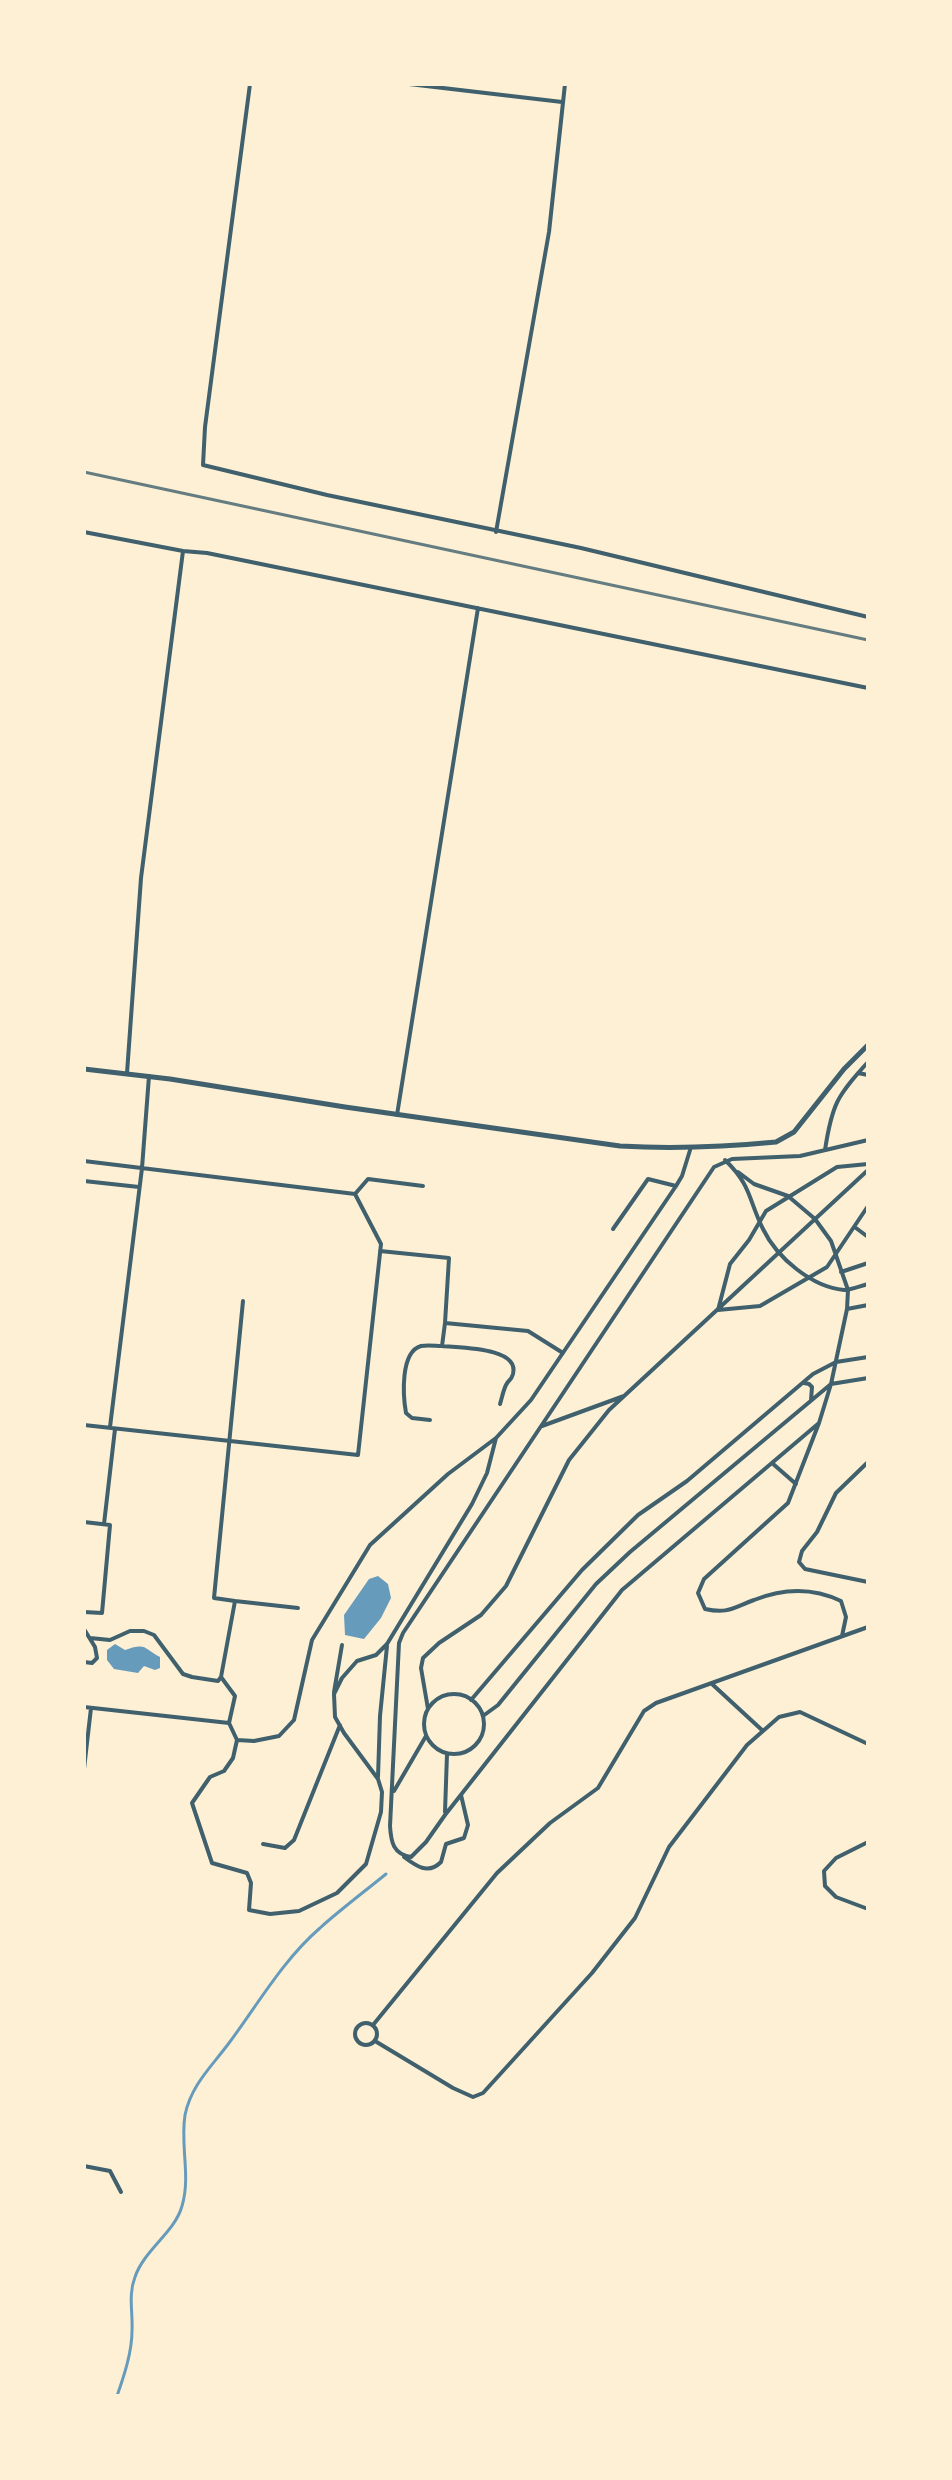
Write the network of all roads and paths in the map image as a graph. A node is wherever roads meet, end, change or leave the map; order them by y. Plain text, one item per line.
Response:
1 (250, 84) edge
2 (409, 84) edge
3 (565, 84) edge
4 (429, 85) edge
5 (562, 102) junction
6 (84, 532) edge
7 (496, 532) junction
8 (183, 551) junction
9 (478, 607) junction
10 (868, 617) edge
11 (868, 688) edge
12 (868, 1045) edge
13 (868, 1062) edge
14 (84, 1069) edge
15 (127, 1073) junction
16 (858, 1073) junction
17 (868, 1075) edge
18 (149, 1076) junction
19 (397, 1115) junction
20 (868, 1140) edge
21 (691, 1147) junction
22 (825, 1150) junction
23 (725, 1160) junction
24 (84, 1161) edge
25 (868, 1164) edge
26 (142, 1168) junction
27 (868, 1170) edge
28 (738, 1172) junction
29 (84, 1181) edge
30 (423, 1186) dead end
31 (676, 1186) junction
32 (139, 1187) junction
33 (355, 1194) junction
34 (788, 1196) junction
35 (868, 1206) edge
36 (815, 1219) junction
37 (760, 1221) junction
38 (856, 1228) junction
39 (613, 1229) dead end
40 (867, 1234) edge
41 (380, 1251) junction
42 (779, 1252) junction
43 (836, 1256) junction
44 (868, 1263) edge
45 (841, 1272) junction
46 (808, 1277) junction
47 (868, 1284) edge
48 (848, 1290) junction
49 (243, 1301) dead end
50 (868, 1305) edge
51 (847, 1309) junction
52 (718, 1310) junction
53 (445, 1323) junction
54 (442, 1346) junction
55 (563, 1353) junction
56 (868, 1357) edge
57 (836, 1362) junction
58 (868, 1378) edge
59 (802, 1384) junction
60 (831, 1384) junction
61 (626, 1395) junction
62 (811, 1401) junction
63 (500, 1404) dead end
64 (430, 1420) dead end
65 (819, 1423) junction
66 (84, 1425) edge
67 (540, 1427) junction
68 (112, 1428) junction
69 (496, 1438) junction
70 (228, 1440) junction
71 (868, 1462) edge
72 (772, 1463) junction
73 (796, 1484) junction
74 (84, 1522) edge
75 (104, 1524) junction
76 (868, 1582) edge
77 (235, 1601) junction
78 (298, 1608) dead end
79 (84, 1612) edge
80 (868, 1627) edge
81 (84, 1629) edge
82 (842, 1636) junction
83 (90, 1638) junction
84 (387, 1644) junction
85 (342, 1645) dead end
86 (84, 1662) edge
87 (221, 1677) junction
88 (712, 1683) junction
89 (334, 1694) junction
90 (471, 1700) junction
91 (84, 1707) edge
92 (91, 1708) junction
93 (428, 1709) junction
94 (483, 1716) junction
95 (229, 1723) junction
96 (340, 1725) junction
97 (763, 1731) junction
98 (426, 1735) junction
99 (237, 1740) junction
100 (868, 1744) edge
101 (447, 1754) junction
102 (84, 1769) edge
103 (378, 1779) junction
104 (393, 1793) junction
105 (461, 1795) junction
106 (445, 1815) junction
107 (868, 1842) edge
108 (263, 1844) dead end
109 (398, 1853) junction
110 (868, 1909) edge
111 (373, 2025) junction
112 (375, 2041) junction
113 (84, 2166) edge
114 (121, 2192) dead end

1 - 7 street
2 - 4 street
3 - 5 street
4 - 5 street
5 - 7 street
6 - 8 street
7 - 10 street
8 - 9 street
8 - 15 street
9 - 11 street
9 - 19 street
12 - 21 street
13 - 16 street
14 - 15 street
15 - 18 street
16 - 17 street
16 - 22 street
18 - 19 street
18 - 26 street
19 - 21 street
20 - 22 street
21 - 31 street
22 - 23 street
23 - 28 street
23 - 67 street
24 - 26 street
25 - 34 street
26 - 32 street
26 - 33 street
27 - 36 street
28 - 34 street
28 - 37 street
29 - 32 street
30 - 33 street
31 - 39 street
31 - 55 street
32 - 68 street
33 - 41 street
34 - 36 street
34 - 37 street
35 - 38 street
36 - 42 street
36 - 43 street
37 - 42 street
37 - 52 street
38 - 40 street
38 - 43 street
41 - 53 street
41 - 70 street
42 - 46 street
42 - 52 street
43 - 45 street
43 - 46 street
44 - 45 street
45 - 48 street
46 - 48 street
46 - 52 street
47 - 48 street
48 - 51 street
49 - 70 street
50 - 51 street
51 - 57 street
52 - 61 street
53 - 54 street
53 - 55 street
54 - 63 street
54 - 64 street
55 - 69 street
56 - 57 street
57 - 59 street
57 - 60 street
58 - 60 street
59 - 62 street
59 - 90 street
60 - 62 street
60 - 65 street
61 - 67 street
61 - 93 street
62 - 94 street
65 - 72 street
65 - 73 street
66 - 68 street
67 - 104 street
68 - 70 street
68 - 75 street
69 - 84 street
69 - 99 street
70 - 77 street
71 - 76 street
72 - 73 street
72 - 105 street
73 - 82 street
74 - 75 street
75 - 79 street
77 - 78 street
77 - 87 street
80 - 82 street
81 - 83 street
82 - 88 street
83 - 86 street
83 - 87 street
84 - 89 street
84 - 103 street
85 - 89 street
87 - 95 street
88 - 97 street
88 - 111 street
89 - 96 street
90 - 93 street
90 - 94 street
91 - 92 street
92 - 95 street
92 - 102 street
93 - 98 street
94 - 101 street
95 - 99 street
96 - 103 street
96 - 108 street
97 - 100 street
97 - 112 street
98 - 101 street
98 - 104 street
99 - 103 street
101 - 106 street
104 - 109 street
105 - 106 street
105 - 109 street
106 - 109 street
107 - 110 street
111 - 112 street
111 - 112 street
113 - 114 street

